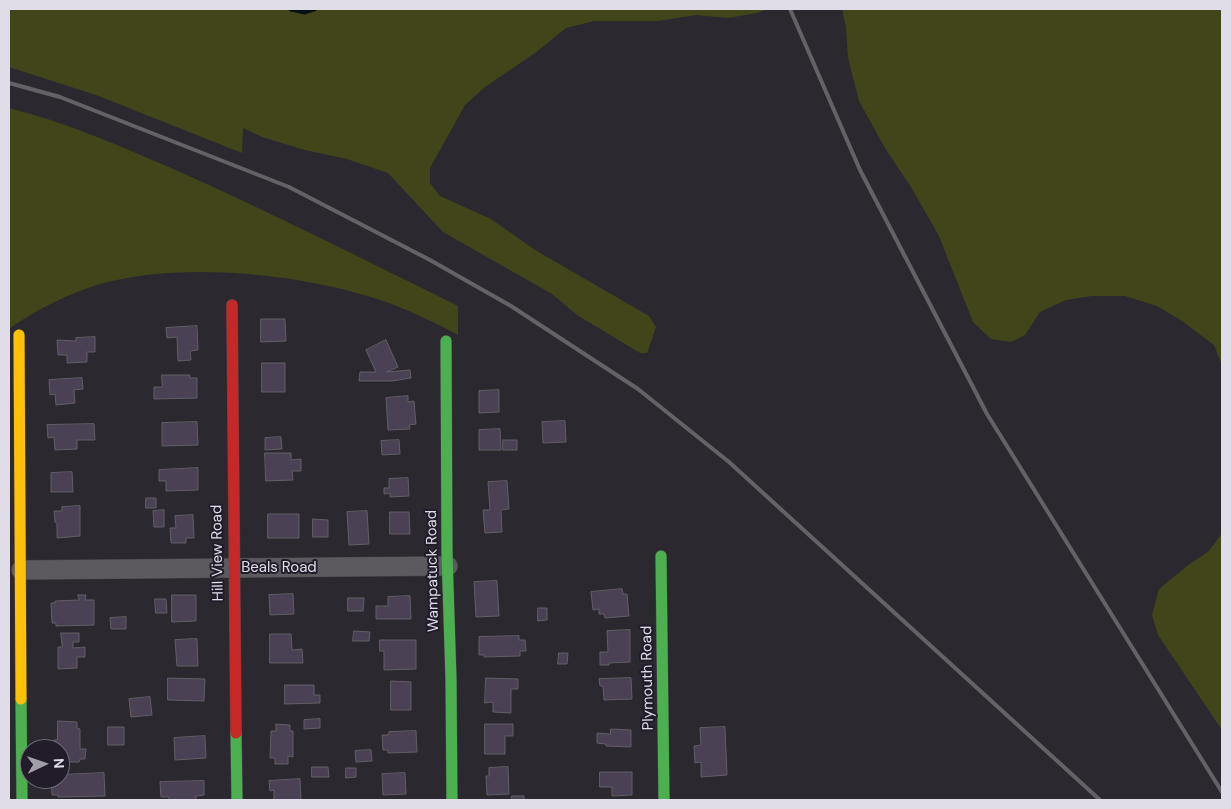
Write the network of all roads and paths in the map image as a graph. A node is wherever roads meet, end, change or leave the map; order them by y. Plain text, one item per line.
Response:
1 (232, 305) dead end
2 (19, 335) dead end
3 (446, 341) dead end
4 (661, 556) dead end
5 (448, 566) junction
6 (233, 568) junction
7 (21, 570) junction
8 (22, 800) edge
9 (237, 800) edge
10 (452, 800) edge
11 (664, 800) edge

1 - 6 street, Hill View Road
2 - 7 street
3 - 5 street, Wampatuck Road
4 - 11 street, Plymouth Road
5 - 6 street, Beals Road
5 - 10 street, Wampatuck Road
6 - 7 street, Beals Road
6 - 9 street, Hill View Road
7 - 8 street

